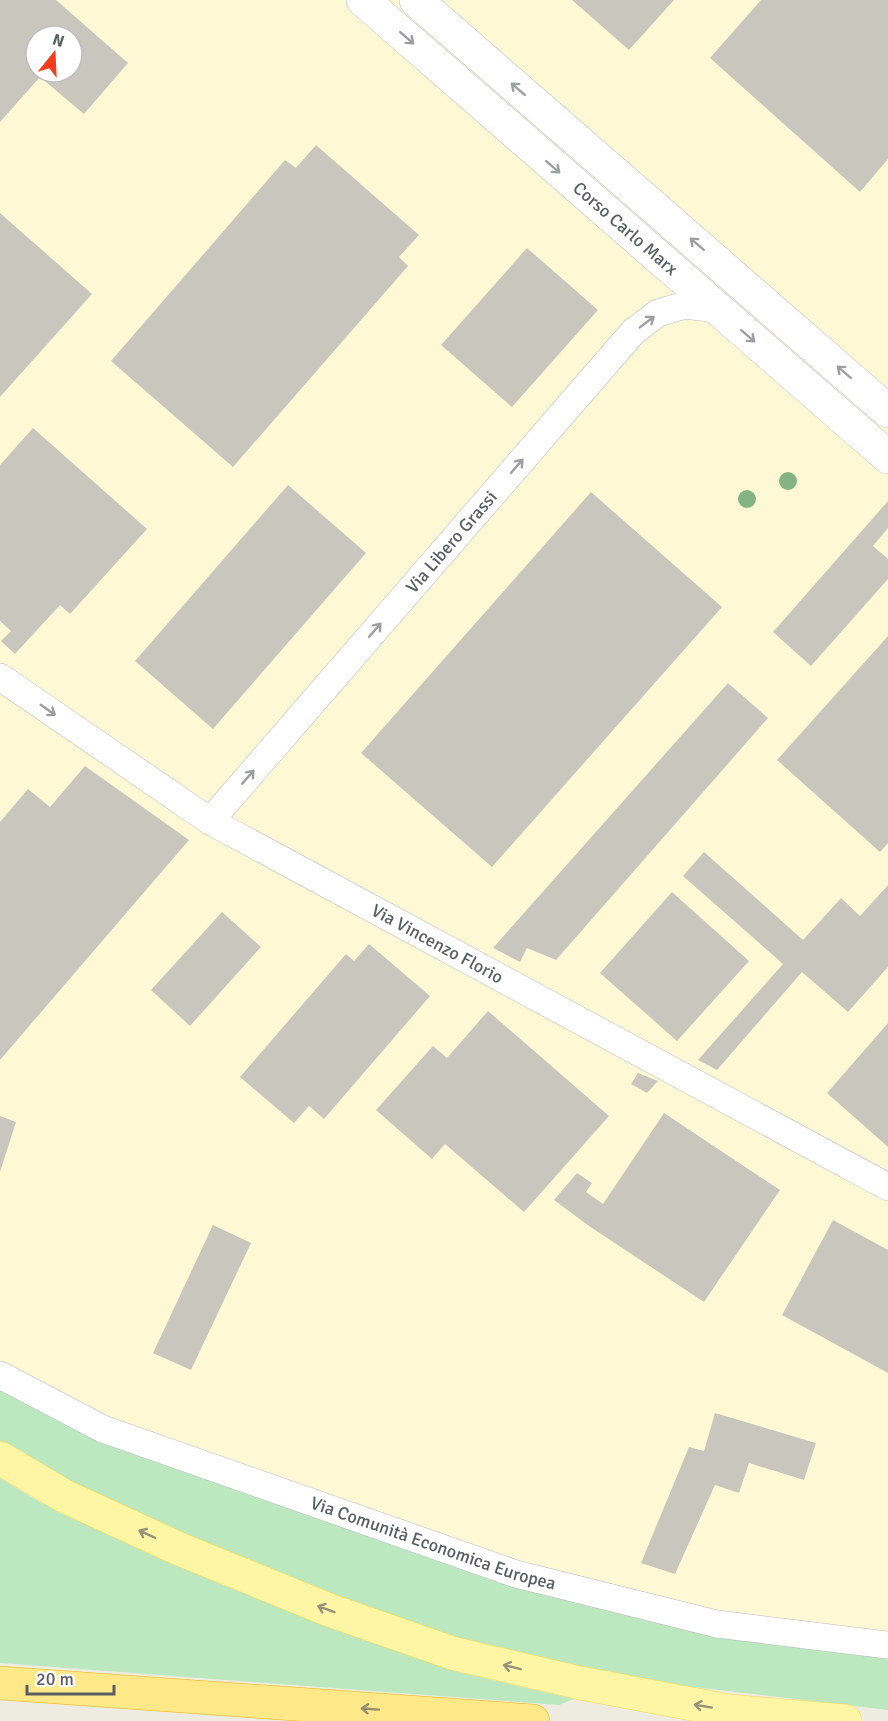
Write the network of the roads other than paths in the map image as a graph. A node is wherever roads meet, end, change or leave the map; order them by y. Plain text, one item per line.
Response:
1 (363, 0) edge
2 (416, 0) edge
3 (717, 309) junction
4 (888, 411) edge
5 (888, 457) edge
6 (0, 677) edge
7 (210, 821) junction
8 (888, 1187) edge
9 (0, 1375) edge
10 (0, 1458) edge
11 (888, 1645) edge
12 (0, 1683) edge
13 (533, 1721) edge
14 (845, 1721) edge

1 -> 3 main road, Corso Carlo Marx
4 -> 2 main road, Corso Carlo Marx
3 -> 5 main road, Corso Carlo Marx
7 -> 3 street, Via Libero Grassi
6 -> 7 street, Via Vincenzo Florio
7 - 8 street, Via Vincenzo Florio
9 - 11 street, Via Comunità Economica Europea
14 -> 10 main road
13 -> 12 highway

